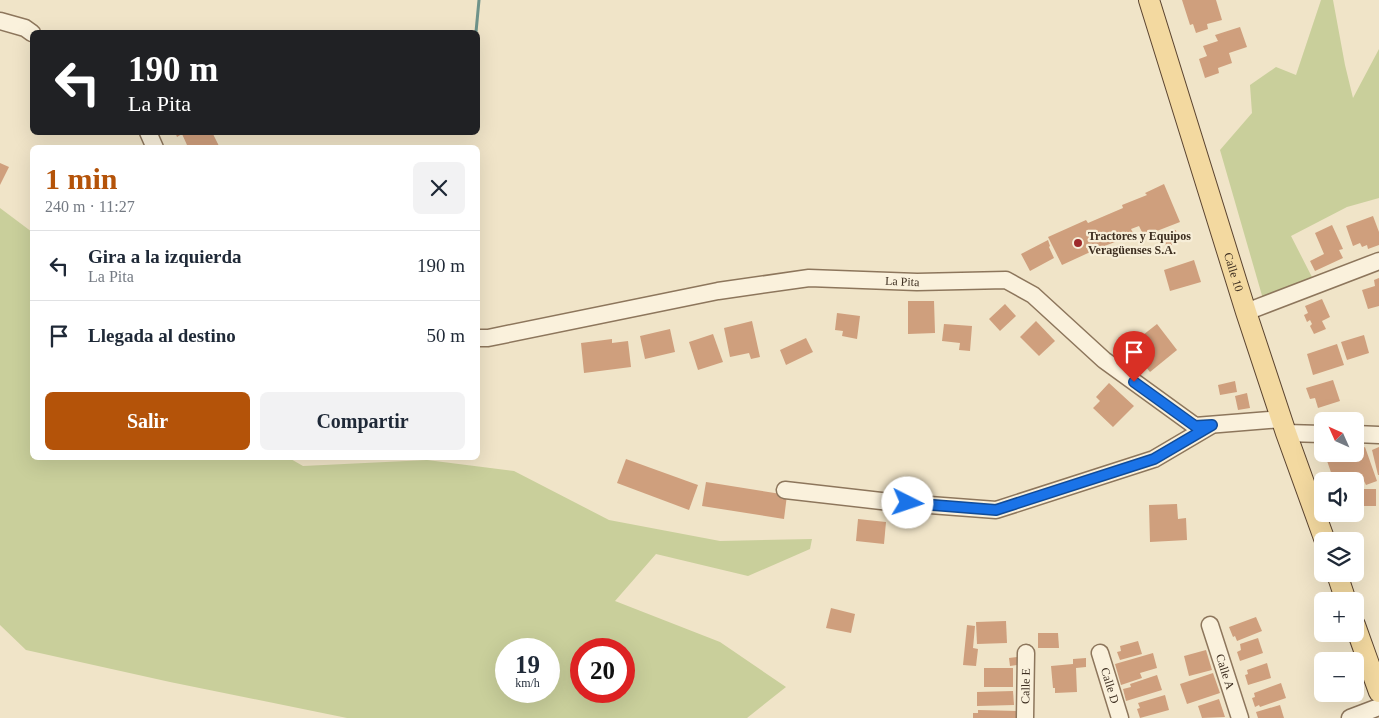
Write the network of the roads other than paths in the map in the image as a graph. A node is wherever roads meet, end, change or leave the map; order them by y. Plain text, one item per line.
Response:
1 (1149, 0) edge
2 (0, 22) edge
3 (30, 32) edge
4 (1379, 261) edge
5 (1246, 312) junction
6 (480, 338) edge
7 (1212, 425) junction
8 (1284, 426) junction
9 (1314, 432) edge
10 (1364, 434) edge
11 (1379, 435) edge
12 (785, 490) dead end
13 (1322, 532) edge
14 (1210, 625) dead end
15 (1361, 642) edge
16 (1100, 652) dead end
17 (1026, 653) dead end
18 (1379, 692) edge
19 (1379, 707) edge
20 (1025, 718) edge
21 (1120, 718) edge
22 (1240, 718) edge
23 (1350, 718) edge

1 - 5 main road, Calle 10
2 - 3 street
4 - 5 street
5 - 8 main road, Calle 10
6 - 7 street, La Pita
7 - 8 street, La Pita
7 - 12 street
8 - 9 street, La Pita
8 - 13 main road, Calle 10
10 - 11 street
14 - 22 street, Calle A
15 - 18 main road
16 - 21 street, Calle D
17 - 20 street, Calle E
19 - 23 street

